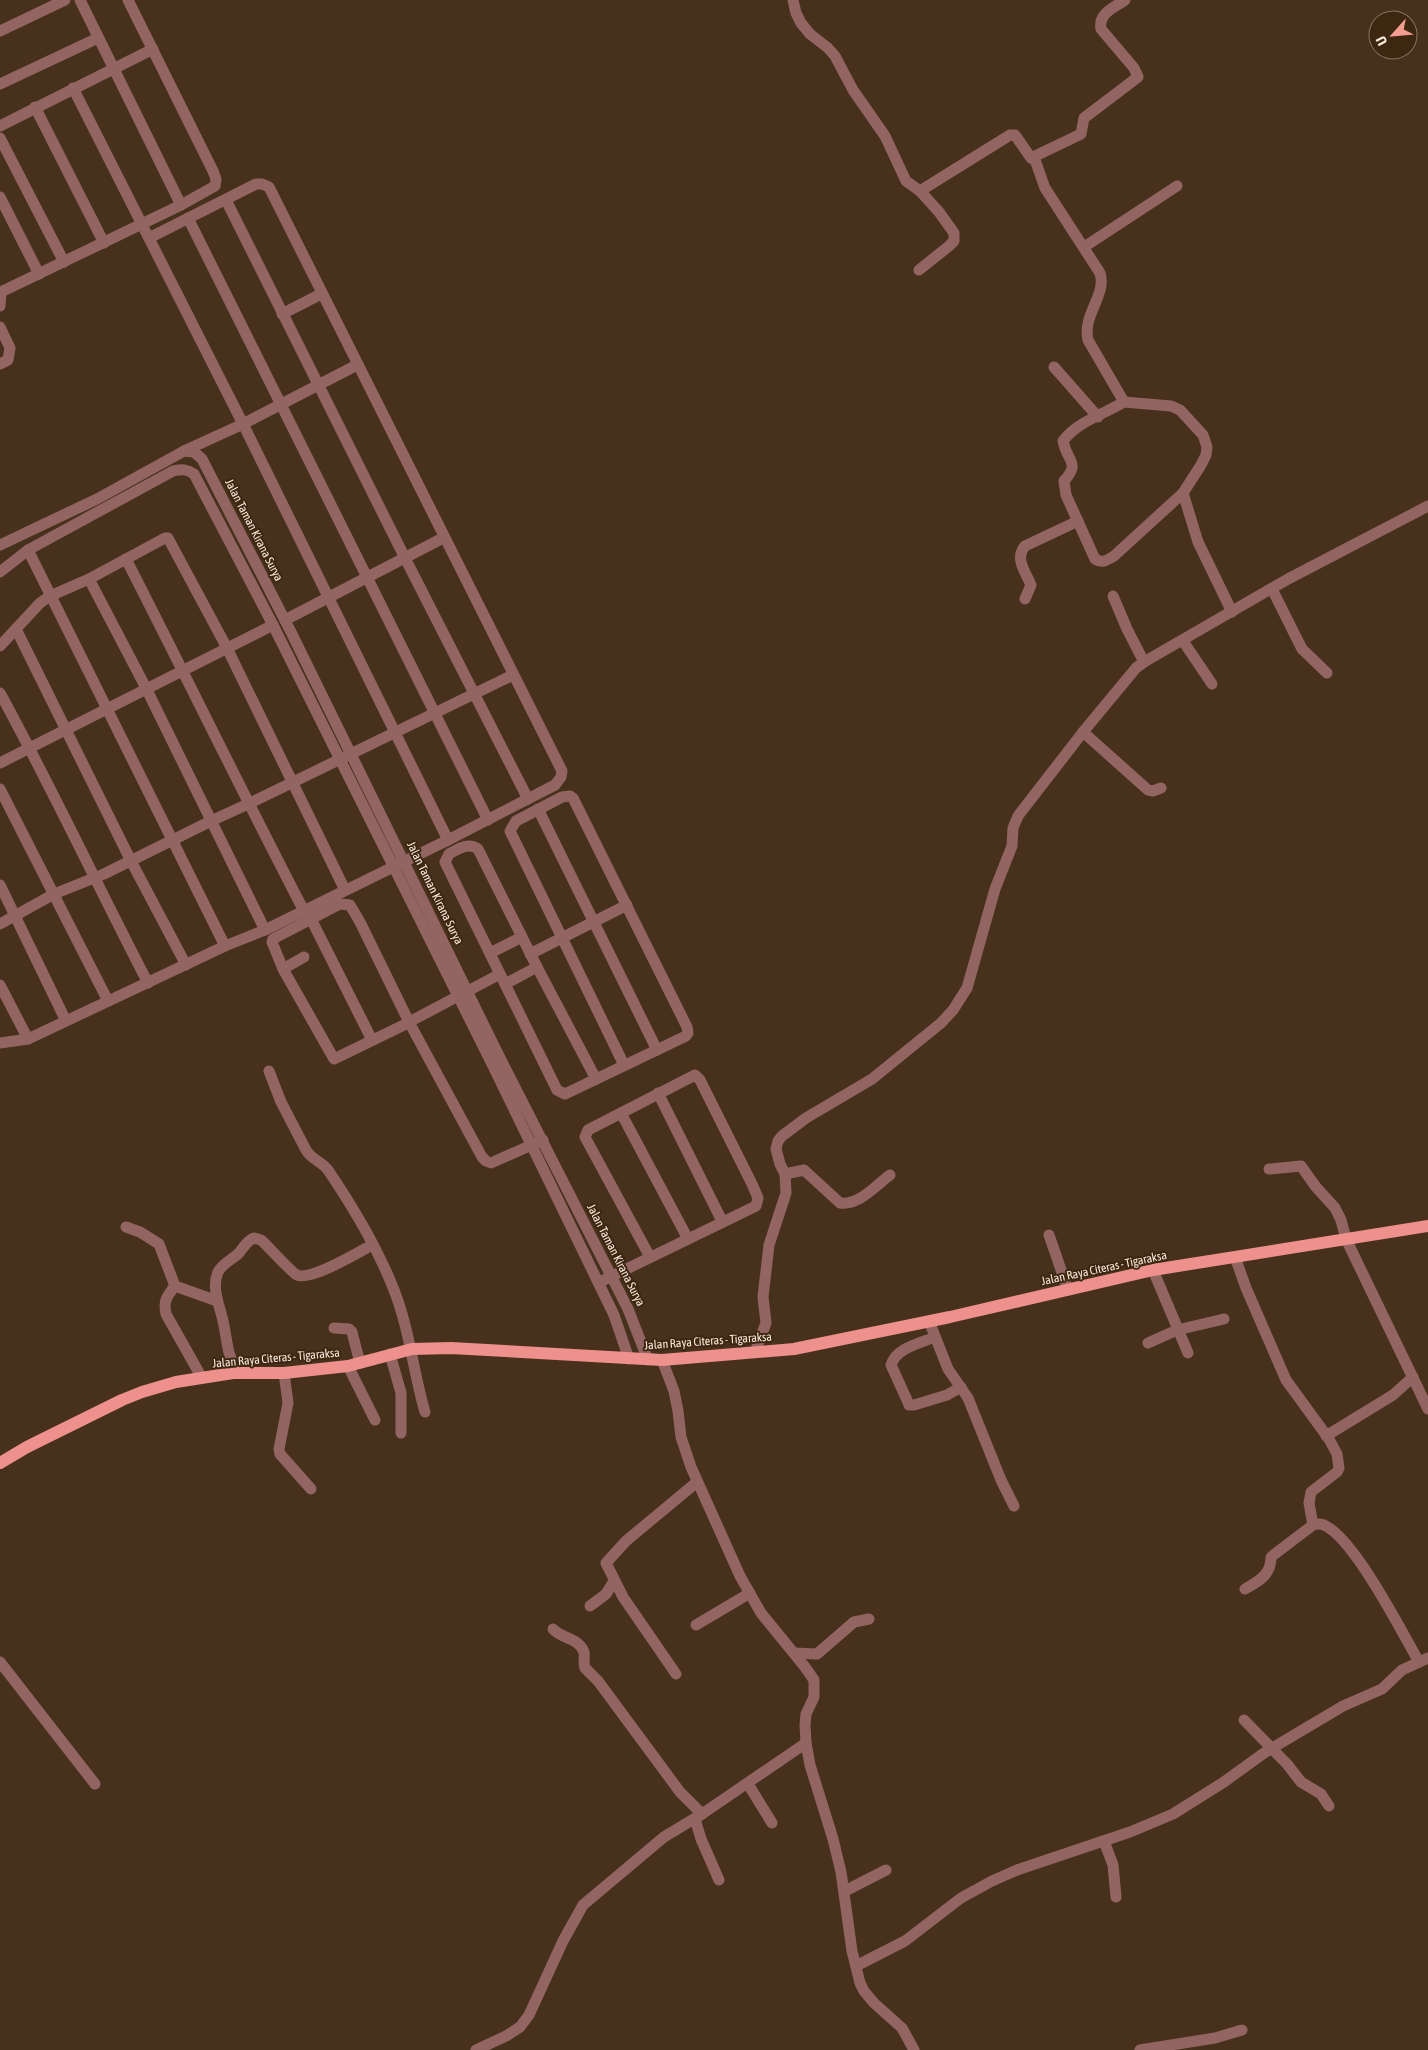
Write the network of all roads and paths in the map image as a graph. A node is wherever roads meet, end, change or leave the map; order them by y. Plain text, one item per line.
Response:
1 (65, 0) edge
2 (80, 0) edge
3 (128, 0) edge
4 (793, 0) edge
5 (1125, 0) edge
6 (0, 31) edge
7 (98, 38) junction
8 (153, 49) junction
9 (113, 69) junction
10 (0, 84) edge
11 (73, 88) junction
12 (35, 107) junction
13 (0, 126) edge
14 (0, 138) edge
15 (1034, 157) junction
16 (1176, 186) dead end
17 (920, 191) junction
18 (0, 197) edge
19 (226, 200) junction
20 (181, 205) junction
21 (188, 218) junction
22 (141, 223) junction
23 (149, 238) junction
24 (104, 243) junction
25 (1084, 247) junction
26 (64, 262) junction
27 (919, 270) dead end
28 (39, 274) junction
29 (1, 291) edge
30 (322, 294) junction
31 (0, 306) edge
32 (282, 314) junction
33 (0, 327) edge
34 (0, 364) edge
35 (357, 365) junction
36 (1054, 367) dead end
37 (318, 385) junction
38 (1124, 402) junction
39 (280, 405) junction
40 (1098, 417) junction
41 (243, 424) junction
42 (184, 451) junction
43 (1184, 493) junction
44 (1428, 506) edge
45 (1078, 521) junction
46 (443, 538) junction
47 (0, 545) edge
48 (28, 550) junction
49 (404, 558) junction
50 (126, 559) junction
51 (0, 572) edge
52 (366, 578) junction
53 (89, 580) junction
54 (1272, 589) junction
55 (50, 596) junction
56 (1113, 596) dead end
57 (328, 598) junction
58 (1025, 599) dead end
59 (1232, 612) junction
60 (285, 620) junction
61 (273, 625) junction
62 (16, 629) junction
63 (1183, 641) junction
64 (0, 646) edge
65 (227, 648) junction
66 (1144, 662) junction
67 (183, 670) junction
68 (1327, 673) dead end
69 (513, 675) junction
70 (1212, 684) dead end
71 (146, 688) junction
72 (0, 693) edge
73 (474, 693) junction
74 (106, 708) junction
75 (434, 713) junction
76 (66, 729) junction
77 (396, 732) junction
78 (1083, 732) junction
79 (30, 748) junction
80 (351, 753) junction
81 (340, 759) junction
82 (0, 763) edge
83 (291, 783) junction
84 (1161, 788) dead end
85 (0, 789) edge
86 (528, 799) junction
87 (248, 804) junction
88 (538, 810) junction
89 (488, 820) junction
90 (211, 821) junction
91 (172, 840) junction
92 (448, 840) junction
93 (132, 861) junction
94 (399, 863) junction
95 (94, 879) junction
96 (0, 885) edge
97 (345, 890) junction
98 (54, 894) junction
99 (627, 905) junction
100 (308, 915) junction
101 (16, 916) junction
102 (594, 921) junction
103 (0, 924) edge
104 (265, 930) junction
105 (522, 937) junction
106 (561, 939) junction
107 (225, 946) junction
108 (490, 953) junction
109 (530, 954) junction
110 (304, 957) dead end
111 (186, 965) junction
112 (283, 968) junction
113 (537, 968) junction
114 (503, 979) junction
115 (148, 983) junction
116 (0, 985) edge
117 (463, 994) junction
118 (108, 1001) junction
119 (66, 1021) junction
120 (409, 1022) junction
121 (28, 1039) junction
122 (372, 1040) junction
123 (0, 1043) edge
124 (657, 1050) junction
125 (624, 1066) junction
126 (268, 1071) dead end
127 (596, 1079) junction
128 (658, 1093) junction
129 (621, 1113) junction
130 (543, 1140) junction
131 (530, 1146) junction
132 (1269, 1169) dead end
133 (785, 1174) junction
134 (890, 1174) dead end
135 (722, 1221) junction
136 (1428, 1226) edge
137 (126, 1227) dead end
138 (1050, 1235) dead end
139 (688, 1239) junction
140 (1346, 1239) junction
141 (372, 1245) junction
142 (650, 1257) junction
143 (1235, 1257) junction
144 (1153, 1270) junction
145 (610, 1277) junction
146 (598, 1284) junction
147 (175, 1286) junction
148 (1068, 1290) junction
149 (217, 1301) junction
150 (1224, 1319) dead end
151 (929, 1321) junction
152 (334, 1328) dead end
153 (1177, 1330) junction
154 (935, 1336) junction
155 (1148, 1343) dead end
156 (412, 1349) junction
157 (755, 1352) junction
158 (1188, 1353) dead end
159 (390, 1354) junction
160 (630, 1359) junction
161 (648, 1360) junction
162 (662, 1360) junction
163 (354, 1364) junction
164 (238, 1373) junction
165 (284, 1373) junction
166 (1413, 1377) junction
167 (202, 1378) junction
168 (961, 1387) junction
169 (1428, 1409) edge
170 (425, 1412) dead end
171 (375, 1420) dead end
172 (401, 1433) dead end
173 (1326, 1436) junction
174 (0, 1463) edge
175 (697, 1482) junction
176 (311, 1489) dead end
177 (1014, 1506) dead end
178 (1313, 1525) junction
179 (614, 1581) junction
180 (1245, 1589) dead end
181 (750, 1593) junction
182 (590, 1606) dead end
183 (869, 1619) dead end
184 (696, 1625) dead end
185 (553, 1629) dead end
186 (794, 1653) junction
187 (1424, 1660) edge
188 (0, 1662) edge
189 (676, 1674) dead end
190 (1244, 1720) dead end
191 (806, 1744) junction
192 (1272, 1748) junction
193 (95, 1784) dead end
194 (748, 1784) junction
195 (1329, 1806) dead end
196 (699, 1817) junction
197 (772, 1823) dead end
198 (1104, 1841) junction
199 (886, 1870) dead end
200 (719, 1880) dead end
201 (844, 1891) junction
202 (1116, 1897) dead end
203 (856, 1966) junction
204 (1242, 2030) dead end
205 (476, 2050) edge
206 (914, 2050) edge
207 (1140, 2050) edge

1 - 6 street
2 - 7 street
3 - 8 street
4 - 17 street
5 - 15 street
7 - 9 street
7 - 10 street
8 - 9 street
8 - 20 street
9 - 11 street
9 - 20 street
11 - 12 street
11 - 22 street
12 - 13 street
12 - 24 street
14 - 26 street
15 - 17 street
15 - 25 street
16 - 25 street
17 - 27 street
18 - 28 street
19 - 21 street
19 - 30 street
19 - 32 street
20 - 22 street
21 - 23 street
21 - 39 street
22 - 23 street
22 - 24 street
23 - 41 street
24 - 26 street
25 - 38 street
26 - 28 street
28 - 29 street
29 - 31 street
30 - 32 street
30 - 35 street
32 - 37 street
33 - 34 street
35 - 37 street
35 - 46 street
36 - 40 street
37 - 39 street
37 - 49 street
38 - 40 street
38 - 43 street
39 - 41 street
39 - 52 street
40 - 45 street
41 - 42 street
41 - 57 street
42 - 47 street
42 - 60 street, Jalan Taman Kirana Surya
43 - 45 street
43 - 59 street
44 - 54 street
45 - 58 street
46 - 49 street
46 - 69 street
48 - 51 street
48 - 55 street
48 - 61 street, Jalan Taman Kirana Surya
49 - 52 street
49 - 73 street
50 - 53 street
50 - 65 street
50 - 67 street
52 - 57 street
52 - 75 street
53 - 55 street
53 - 71 street
54 - 59 street
54 - 68 street
55 - 62 street
55 - 74 street
56 - 66 street
57 - 60 street
57 - 77 street
59 - 63 street
60 - 80 street, Jalan Taman Kirana Surya
61 - 65 street
61 - 81 street, Jalan Taman Kirana Surya
62 - 64 street
62 - 76 street
63 - 66 street
63 - 70 street
65 - 67 street
65 - 83 street
66 - 78 street
67 - 71 street
67 - 87 street
69 - 73 street
69 - 86 street
71 - 74 street
71 - 90 street
72 - 79 street
73 - 75 street
73 - 86 street
74 - 76 street
74 - 91 street
75 - 77 street
75 - 89 street
76 - 79 street
76 - 93 street
77 - 80 street
77 - 92 street
78 - 84 street
78 - 133 street
79 - 82 street
79 - 95 street
80 - 81 street
80 - 94 street, Jalan Taman Kirana Surya
81 - 83 street
81 - 94 street, Jalan Taman Kirana Surya
83 - 87 street
83 - 97 street
85 - 98 street
86 - 89 street
87 - 90 street
87 - 100 street
88 - 99 street
88 - 102 street
88 - 106 street
89 - 92 street
90 - 91 street
90 - 104 street
91 - 93 street
91 - 107 street
92 - 94 street
93 - 95 street
93 - 111 street
94 - 97 street
94 - 117 street, Jalan Taman Kirana Surya
95 - 98 street
95 - 115 street
96 - 101 street
97 - 100 street
98 - 101 street
98 - 118 street
99 - 102 street
99 - 124 street
100 - 104 street
100 - 112 street
100 - 120 street
100 - 122 street
101 - 103 street
101 - 119 street
102 - 106 street
102 - 124 street
104 - 107 street
105 - 108 street
105 - 108 street
105 - 109 street
106 - 109 street
106 - 125 street
107 - 111 street
108 - 114 street
109 - 113 street
110 - 112 street
111 - 115 street
112 - 122 street
113 - 114 street
113 - 127 street
114 - 117 street
114 - 127 street
115 - 118 street
116 - 121 street
117 - 120 street
117 - 130 street, Jalan Taman Kirana Surya
117 - 131 street, Jalan Taman Kirana Surya
118 - 119 street
119 - 121 street
120 - 122 street
120 - 131 street
121 - 123 street
124 - 125 street
125 - 127 street
126 - 141 street
128 - 129 street
128 - 135 street
128 - 135 street
129 - 139 street
129 - 142 street
130 - 131 street
130 - 145 street, Jalan Taman Kirana Surya
131 - 146 street, Jalan Taman Kirana Surya
132 - 140 street
133 - 134 street
133 - 157 street
135 - 139 street
136 - 140 main road, Jalan Raya Citeras - Tigaraksa
137 - 147 street
138 - 148 street
139 - 142 street
140 - 143 main road, Jalan Raya Citeras - Tigaraksa
140 - 166 street
141 - 149 street
141 - 156 street
142 - 145 street
143 - 144 main road, Jalan Raya Citeras - Tigaraksa
143 - 173 street
144 - 148 main road, Jalan Raya Citeras - Tigaraksa
144 - 153 street
145 - 146 street
145 - 161 street, Jalan Taman Kirana Surya
146 - 160 street, Jalan Taman Kirana Surya
147 - 149 street
147 - 167 street
148 - 151 main road, Jalan Raya Citeras - Tigaraksa
149 - 164 street
150 - 153 street
151 - 154 street
151 - 157 main road, Jalan Raya Citeras - Tigaraksa
152 - 163 street
153 - 155 street
153 - 158 street
154 - 168 street
154 - 168 street
156 - 159 main road, Jalan Raya Citeras - Tigaraksa
156 - 160 main road, Jalan Raya Citeras - Tigaraksa
156 - 170 street
157 - 162 main road, Jalan Raya Citeras - Tigaraksa
159 - 163 main road, Jalan Raya Citeras - Tigaraksa
159 - 172 street
160 - 161 main road, Jalan Raya Citeras - Tigaraksa
161 - 162 main road, Jalan Raya Citeras - Tigaraksa
162 - 175 street
163 - 165 main road, Jalan Raya Citeras - Tigaraksa
163 - 171 street
164 - 165 main road, Jalan Raya Citeras - Tigaraksa
164 - 167 main road, Jalan Raya Citeras - Tigaraksa
165 - 176 street
166 - 169 street
166 - 173 street
167 - 174 main road, Jalan Raya Citeras - Tigaraksa
168 - 177 street
173 - 178 street
175 - 179 street
175 - 181 street
178 - 180 street
178 - 187 street
179 - 182 street
179 - 189 street
181 - 184 street
181 - 186 street
183 - 186 street
185 - 196 street
186 - 191 street
187 - 192 street
188 - 193 street
190 - 192 street
191 - 194 street
191 - 201 street
192 - 195 street
192 - 198 street
194 - 196 street
194 - 197 street
196 - 200 street
196 - 205 street
198 - 202 street
198 - 203 street
199 - 201 street
201 - 203 street
203 - 206 street
204 - 207 street

